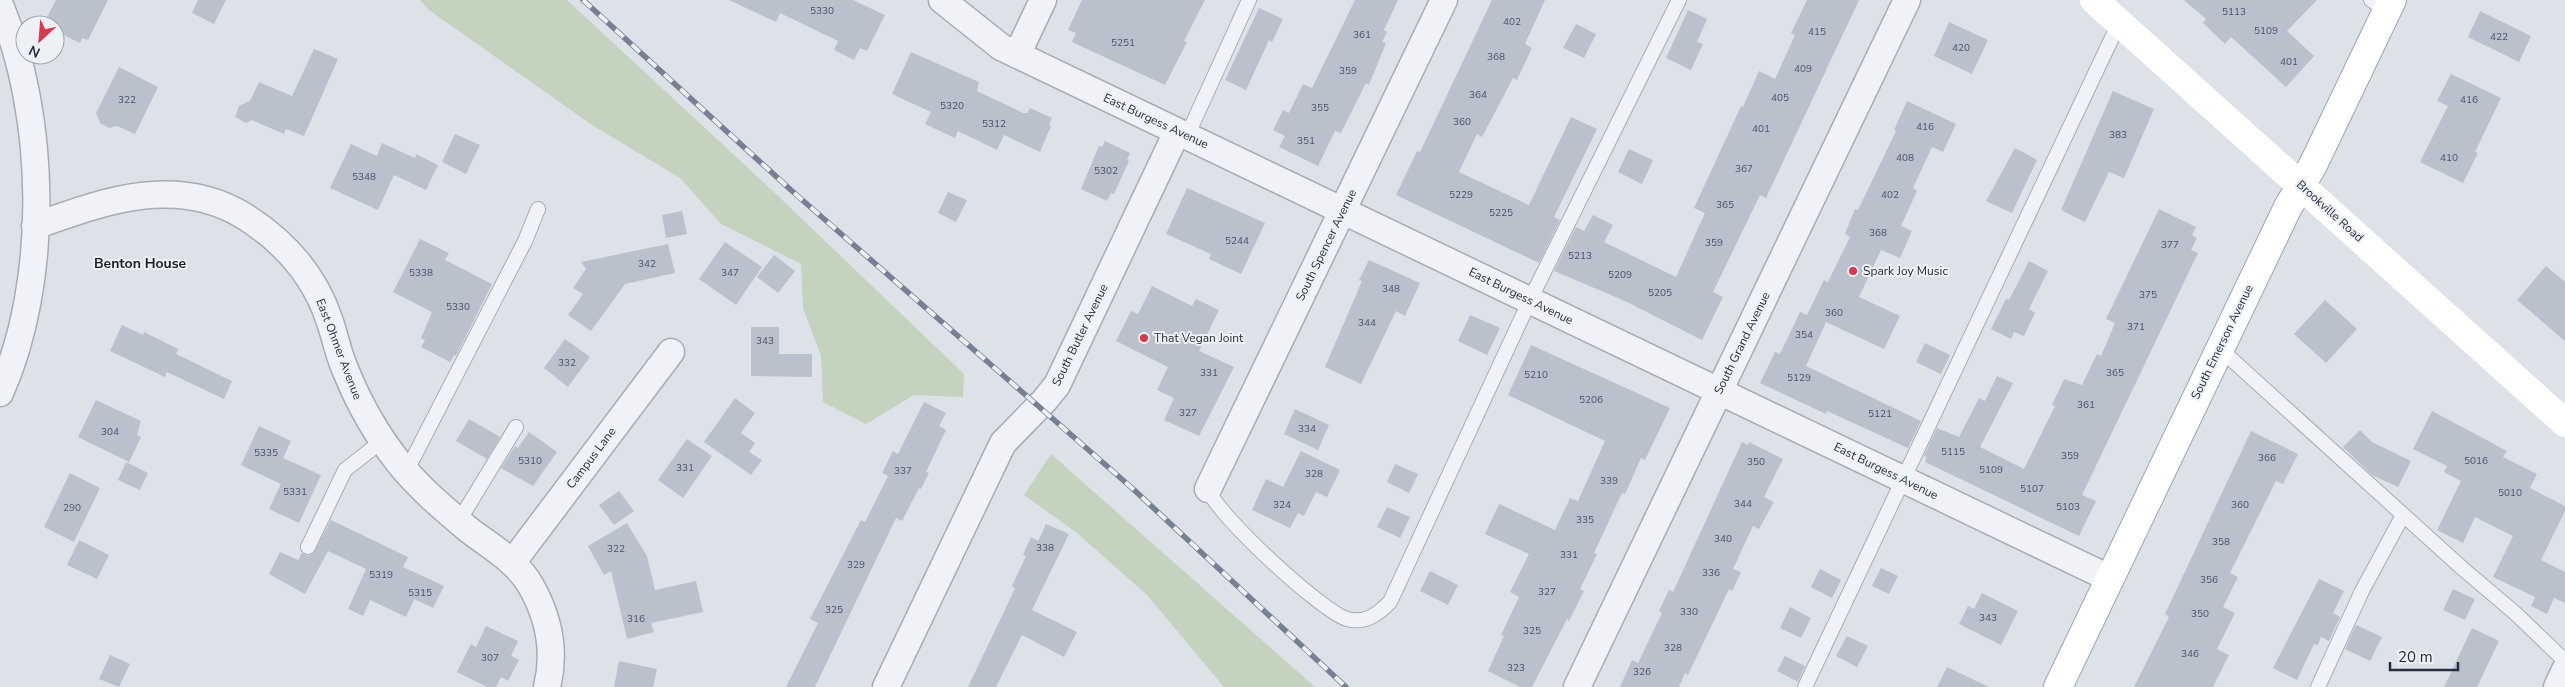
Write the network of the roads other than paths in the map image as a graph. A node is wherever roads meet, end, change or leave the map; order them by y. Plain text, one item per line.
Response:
1 (942, 0) edge
2 (1043, 0) edge
3 (1249, 0) edge
4 (1444, 0) edge
5 (1679, 0) edge
6 (1907, 0) edge
7 (2094, 0) edge
8 (2383, 4) edge
9 (0, 5) edge
10 (2119, 23) junction
11 (1017, 55) junction
12 (1182, 134) junction
13 (2301, 186) junction
14 (538, 209) dead end
15 (1342, 210) junction
16 (35, 226) junction
17 (1530, 300) junction
18 (2219, 348) junction
19 (671, 352) dead end
20 (1719, 392) junction
21 (0, 393) edge
22 (2563, 419) edge
23 (516, 427) dead end
24 (382, 441) junction
25 (406, 472) junction
26 (1905, 480) junction
27 (1208, 489) joint
28 (2403, 515) junction
29 (459, 521) junction
30 (308, 547) dead end
31 (512, 563) junction
32 (2109, 578) junction
33 (2565, 661) edge
34 (2565, 670) edge
35 (547, 687) edge
36 (886, 687) edge
37 (1577, 687) edge
38 (1805, 687) edge
39 (2058, 687) edge
40 (2318, 687) edge
41 (2557, 687) edge

1 - 11 street, East Burgess Avenue
2 - 11 street
3 - 12 lane
4 - 15 street, South Spencer Avenue
5 - 17 lane
6 - 20 street, South Grand Avenue
7 - 10 main road, Brookville Road
8 - 13 main road, South Emerson Avenue
9 - 16 street
10 - 13 main road, Brookville Road
10 - 26 lane
11 - 12 street, East Burgess Avenue
12 - 15 street, East Burgess Avenue
12 - 36 street, South Butler Avenue
13 - 18 main road, South Emerson Avenue
13 - 22 main road, Brookville Road
14 - 25 lane
15 - 17 street, East Burgess Avenue
15 - 27 street, South Spencer Avenue
16 - 21 street
16 - 24 street, East Ohmer Avenue
17 - 20 street, East Burgess Avenue
17 - 27 lane
18 - 28 lane
18 - 32 main road, South Emerson Avenue
19 - 31 street, Campus Lane
20 - 26 street, East Burgess Avenue
20 - 37 street, South Grand Avenue
23 - 29 lane
24 - 25 street, East Ohmer Avenue
24 - 30 lane
25 - 29 street, East Ohmer Avenue
26 - 32 street, East Burgess Avenue
26 - 38 lane
28 - 33 lane
28 - 40 lane
29 - 31 street, East Ohmer Avenue
31 - 35 street, East Ohmer Avenue
32 - 39 main road, South Emerson Avenue
34 - 41 street

